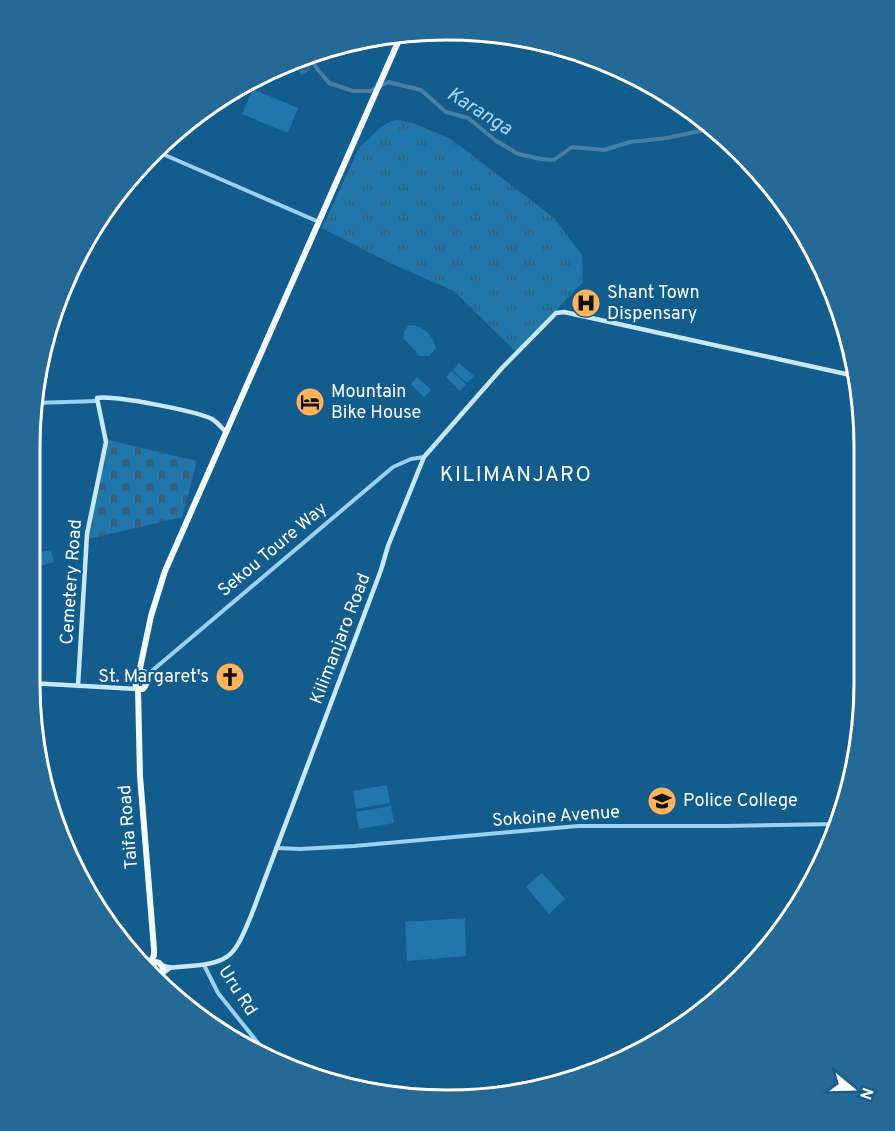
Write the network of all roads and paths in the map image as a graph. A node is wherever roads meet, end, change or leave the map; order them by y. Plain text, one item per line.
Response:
1 (397, 44) edge
2 (165, 155) edge
3 (319, 222) junction
4 (848, 374) edge
5 (99, 398) junction
6 (43, 402) edge
7 (226, 432) junction
8 (424, 457) junction
9 (143, 673) junction
10 (136, 680) junction
11 (40, 684) edge
12 (78, 686) junction
13 (128, 689) junction
14 (139, 689) junction
15 (829, 824) edge
16 (276, 848) junction
17 (154, 955) junction
18 (152, 963) edge
19 (160, 964) junction
20 (204, 965) junction
21 (156, 967) edge
22 (170, 968) junction
23 (161, 972) edge
24 (163, 974) edge
25 (259, 1045) edge

1 - 3 highway
2 - 3 street
3 - 7 highway
4 - 8 main road, Kilimanjaro Road
5 - 6 street
5 - 7 main road
5 - 12 main road, Cemetery Road
7 - 9 highway
8 - 9 street, Sekou Toure Way
8 - 16 main road, Kilimanjaro Road
9 - 10 highway
9 - 14 highway, Taifa Road
10 - 13 main road
10 - 14 highway
11 - 12 main road
12 - 13 main road
13 - 14 main road
14 - 17 highway, Taifa Road
15 - 16 street, Sokoine Avenue
16 - 20 main road, Kilimanjaro Road
17 - 18 highway, Taifa Road
17 - 19 highway, Taifa Road
19 - 21 highway
19 - 22 main road, Kilimanjaro Road
19 - 23 highway
20 - 22 main road, Kilimanjaro Road
20 - 25 street, Uru Rd
22 - 24 main road

